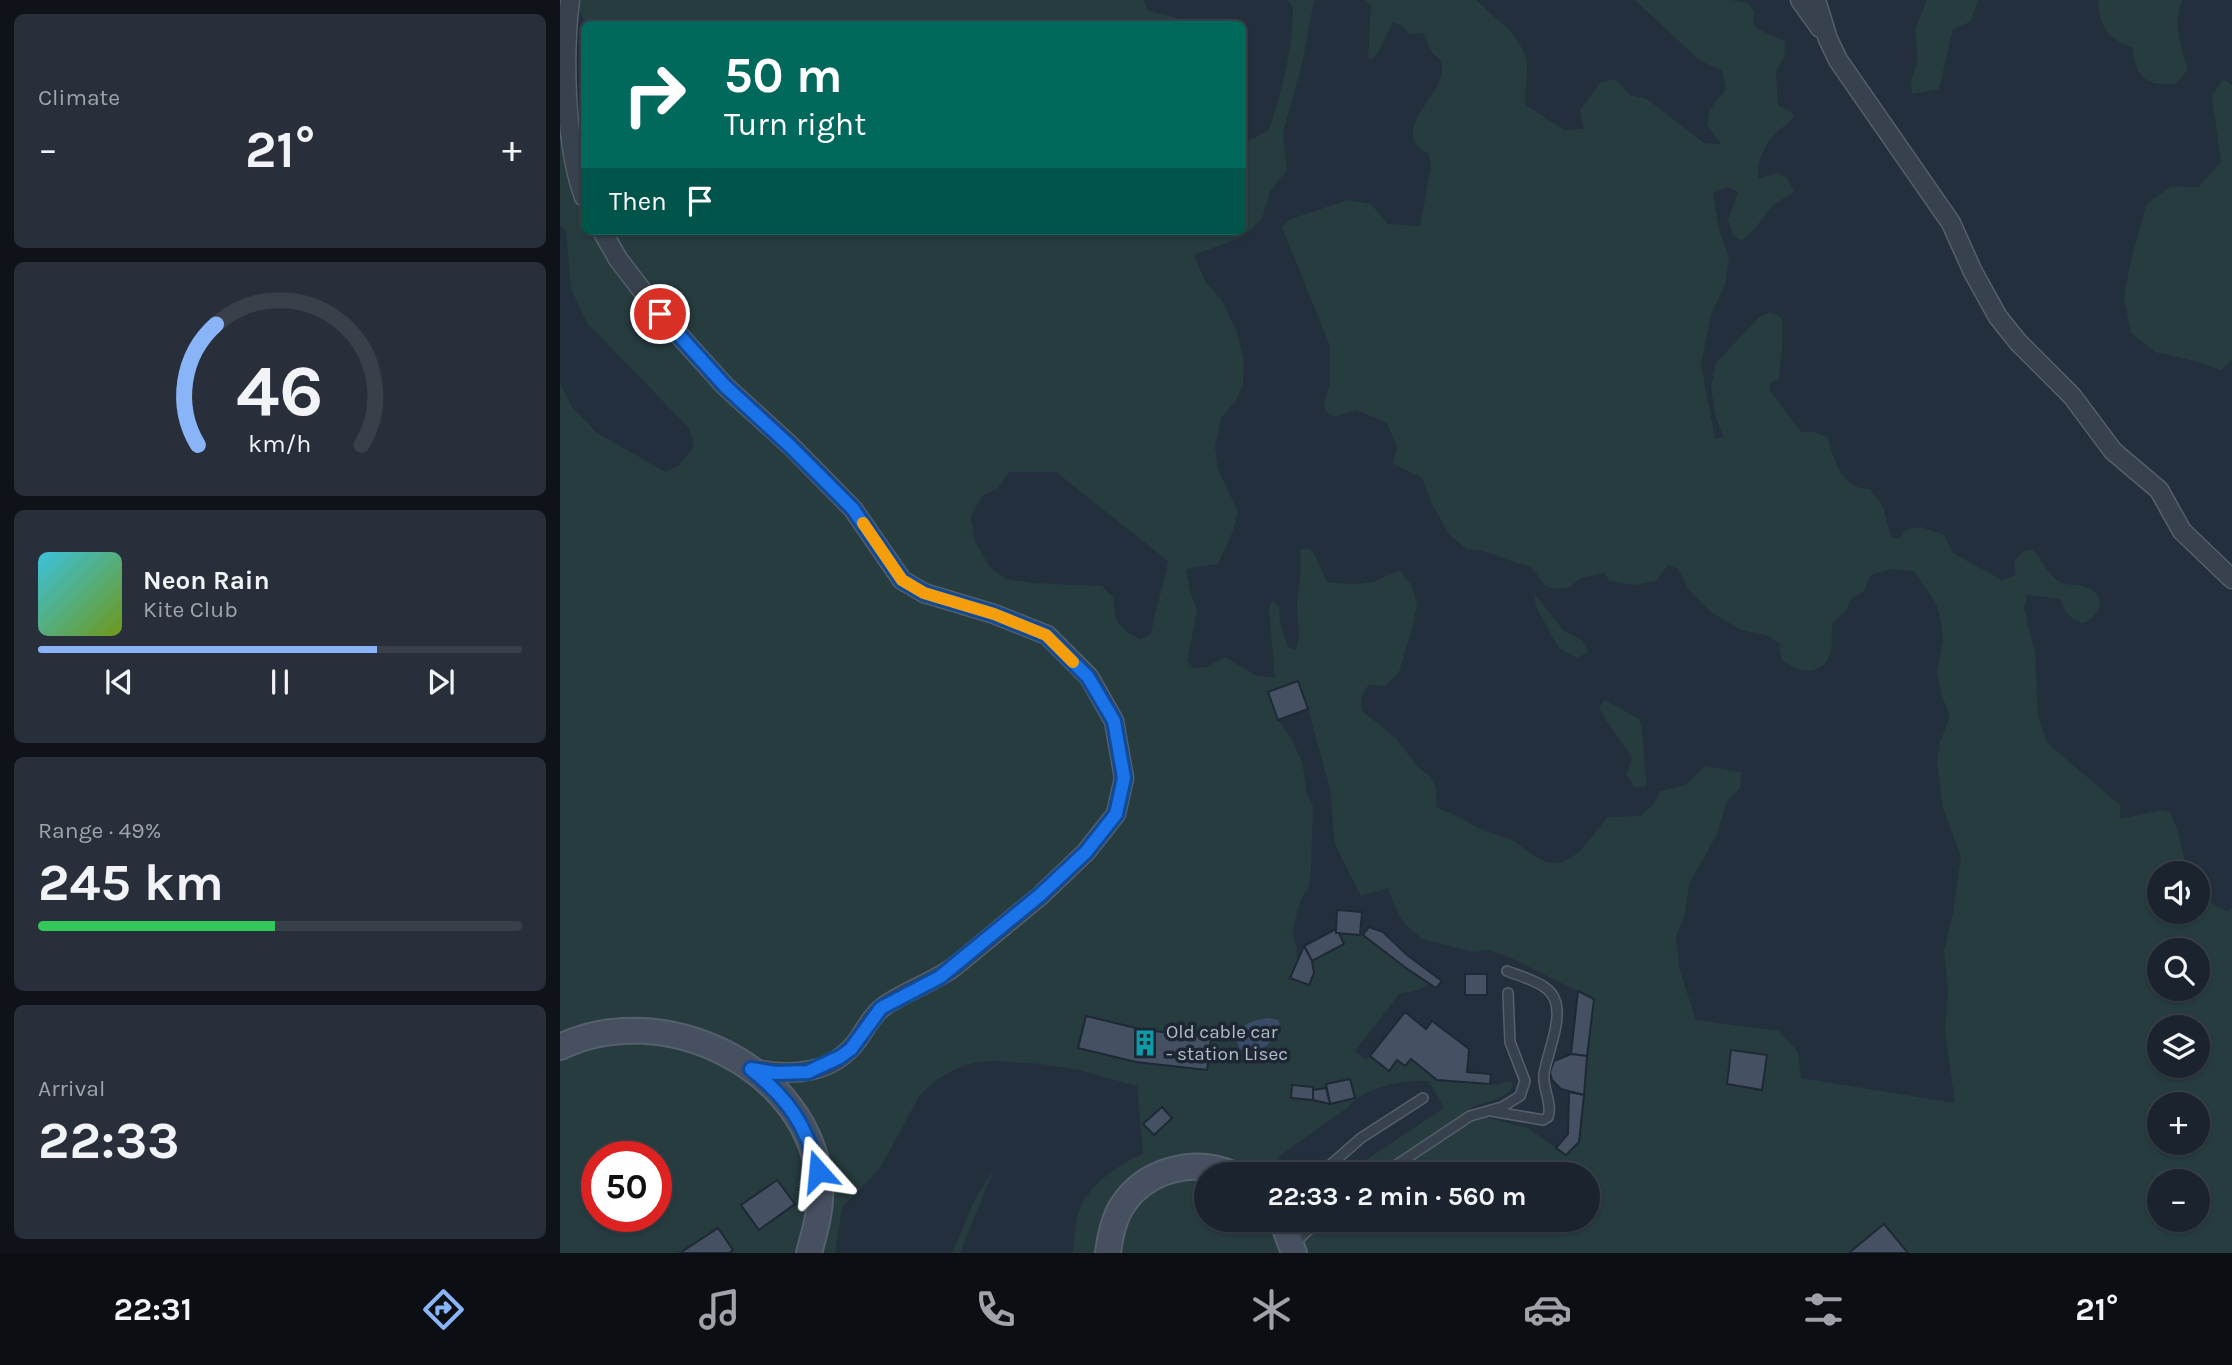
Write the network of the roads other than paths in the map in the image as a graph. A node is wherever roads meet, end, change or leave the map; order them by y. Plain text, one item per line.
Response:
1 (570, 0) edge
2 (1800, 0) edge
3 (1816, 0) edge
4 (1828, 39) junction
5 (581, 189) edge
6 (604, 235) edge
7 (2232, 579) edge
8 (1507, 971) dead end
9 (1508, 993) dead end
10 (560, 1047) edge
11 (751, 1069) junction
12 (1423, 1098) dead end
13 (1490, 1110) junction
14 (1333, 1162) edge
15 (1401, 1162) edge
16 (1194, 1166) edge
17 (1287, 1232) edge
18 (1309, 1232) edge
19 (1293, 1249) edge
20 (809, 1253) edge
21 (1108, 1253) edge

1 - 5 street
2 - 4 street
3 - 4 street
4 - 7 street
6 - 11 street
8 - 13 lane
9 - 13 lane
10 - 11 main road
11 - 20 main road
12 - 14 lane
13 - 15 lane
16 - 21 main road
17 - 19 main road
18 - 19 lane

